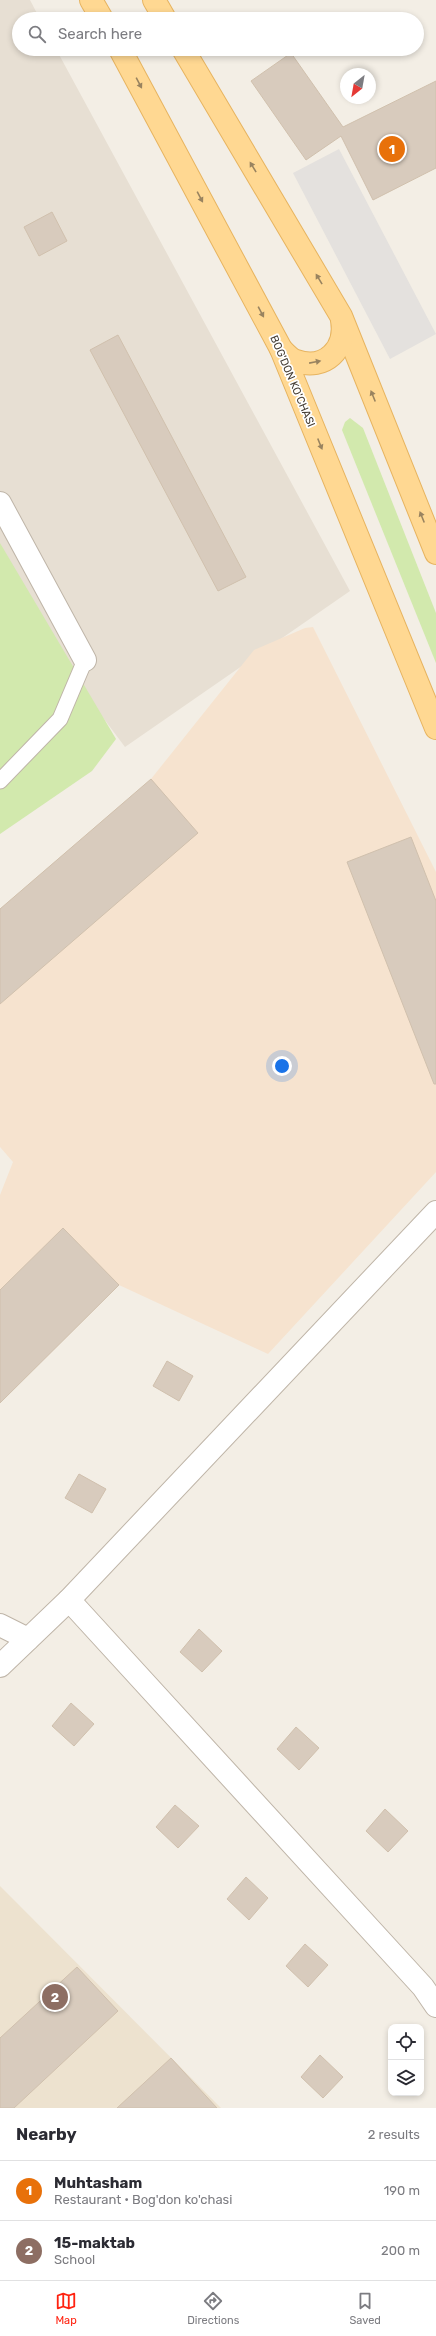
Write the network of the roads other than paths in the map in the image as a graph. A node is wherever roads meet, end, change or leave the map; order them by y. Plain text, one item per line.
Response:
1 (90, 0) edge
2 (154, 0) edge
3 (98, 12) edge
4 (161, 12) edge
5 (124, 56) edge
6 (187, 56) edge
7 (341, 316) junction
8 (281, 349) junction
9 (0, 503) edge
10 (436, 553) edge
11 (85, 660) joint
12 (436, 728) edge
13 (0, 781) edge
14 (436, 1212) edge
15 (69, 1600) junction
16 (0, 1625) edge
17 (28, 1639) junction
18 (0, 1666) edge
19 (436, 2006) edge

1 - 3 main road
2 - 4 main road
5 -> 8 main road, BOG'DON KO'CHASI
7 -> 6 main road
8 -> 7 main road
10 -> 7 main road
8 -> 12 main road, BOG'DON KO'CHASI
9 - 11 street
11 - 13 lane
14 - 15 street
15 - 17 street
15 - 19 street
16 - 17 street
17 - 18 street

